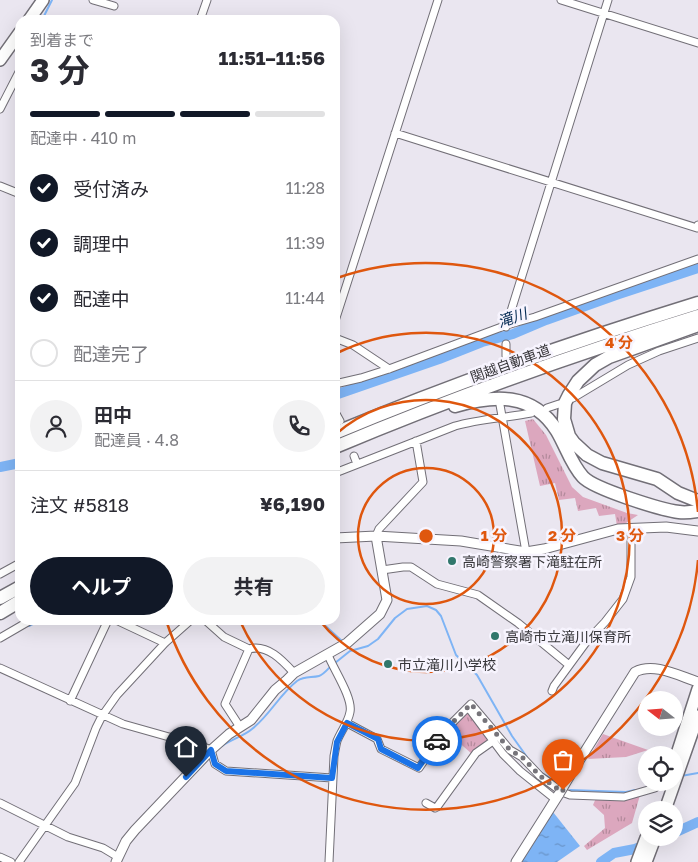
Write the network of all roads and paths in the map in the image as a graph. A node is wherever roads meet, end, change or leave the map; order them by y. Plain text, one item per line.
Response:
1 (43, 0) edge
2 (93, 0) edge
3 (206, 0) edge
4 (438, 0) edge
5 (561, 0) edge
6 (608, 0) edge
7 (114, 6) dead end
8 (604, 14) junction
9 (35, 15) edge
10 (202, 15) edge
11 (15, 36) edge
12 (698, 43) edge
13 (4, 45) edge
14 (0, 60) edge
15 (15, 80) edge
16 (0, 109) edge
17 (395, 133) junction
18 (552, 182) junction
19 (0, 186) edge
20 (15, 192) edge
21 (698, 225) edge
22 (698, 259) edge
23 (698, 302) edge
24 (340, 305) edge
25 (698, 316) edge
26 (698, 325) edge
27 (506, 327) junction
28 (698, 338) edge
29 (340, 340) edge
30 (506, 344) dead end
31 (506, 356) dead end
32 (389, 369) junction
33 (340, 383) edge
34 (572, 398) dead end
35 (559, 404) dead end
36 (500, 405) dead end
37 (547, 408) dead end
38 (531, 414) dead end
39 (502, 419) junction
40 (392, 423) junction
41 (340, 426) edge
42 (416, 441) junction
43 (340, 445) edge
44 (354, 456) dead end
45 (357, 464) junction
46 (340, 471) edge
47 (698, 501) edge
48 (698, 511) edge
49 (631, 528) junction
50 (698, 531) edge
51 (376, 536) junction
52 (340, 538) edge
53 (526, 552) junction
54 (15, 566) edge
55 (382, 570) junction
56 (0, 574) edge
57 (15, 590) edge
58 (0, 598) edge
59 (15, 604) edge
60 (0, 613) edge
61 (22, 625) edge
62 (106, 625) edge
63 (127, 625) edge
64 (185, 625) edge
65 (211, 625) edge
66 (0, 638) edge
67 (165, 643) junction
68 (249, 649) junction
69 (328, 655) junction
70 (569, 665) junction
71 (0, 668) edge
72 (294, 674) junction
73 (698, 682) edge
74 (698, 690) edge
75 (552, 691) dead end
76 (70, 701) junction
77 (468, 707) junction
78 (102, 716) junction
79 (698, 716) edge
80 (347, 723) junction
81 (240, 727) junction
82 (493, 741) junction
83 (683, 746) edge
84 (211, 750) junction
85 (683, 752) edge
86 (332, 778) junction
87 (565, 779) dead end
88 (647, 791) edge
89 (559, 795) junction
90 (426, 802) dead end
91 (0, 803) edge
92 (46, 826) junction
93 (643, 846) edge
94 (652, 846) edge
95 (0, 857) edge
96 (117, 860) edge
97 (11, 862) edge
98 (19, 862) edge
99 (329, 862) edge
100 (516, 862) edge
101 (637, 862) edge
102 (646, 862) edge

1 - 9 main road
2 - 7 street
3 - 10 street
4 - 17 street
5 - 8 street
6 - 8 street
8 - 12 street
8 - 18 street
11 - 13 main road
13 - 14 main road
15 - 16 street
17 - 18 street
17 - 24 street
18 - 21 street
18 - 27 street
19 - 20 street
22 - 27 street
23 - 41 highway, 関越自動車道
25 - 40 highway, 関越自動車道
26 - 47 highway
27 - 32 street
28 - 34 street
29 - 32 street
30 - 31 street
32 - 33 street
35 - 37 street
36 - 39 street
38 - 39 street
39 - 42 street
39 - 53 street
40 - 43 highway, 関越自動車道
40 - 48 highway
42 - 45 street
42 - 51 street
44 - 45 street
45 - 46 street
49 - 50 street
49 - 53 street
49 - 70 street
51 - 52 street
51 - 53 street
51 - 55 street
54 - 56 street
55 - 69 street
55 - 70 street
57 - 58 highway
59 - 60 highway
61 - 66 street
62 - 76 street
63 - 67 street
64 - 67 street
65 - 68 street
67 - 78 street
68 - 72 street
68 - 81 street
69 - 72 street
69 - 80 street
70 - 75 street
71 - 76 street
72 - 81 street
73 - 89 street, bridge
74 - 83 main road
76 - 78 street
77 - 80 street
77 - 82 street
77 - 89 street
78 - 84 street
78 - 92 street
79 - 85 main road
80 - 86 street
81 - 84 street
82 - 89 street
82 - 90 street
84 - 86 street
84 - 96 street
86 - 99 street
87 - 89 street
88 - 89 street
89 - 100 street
91 - 92 street
92 - 96 street
92 - 98 street
93 - 101 main road
94 - 102 main road
95 - 97 street

